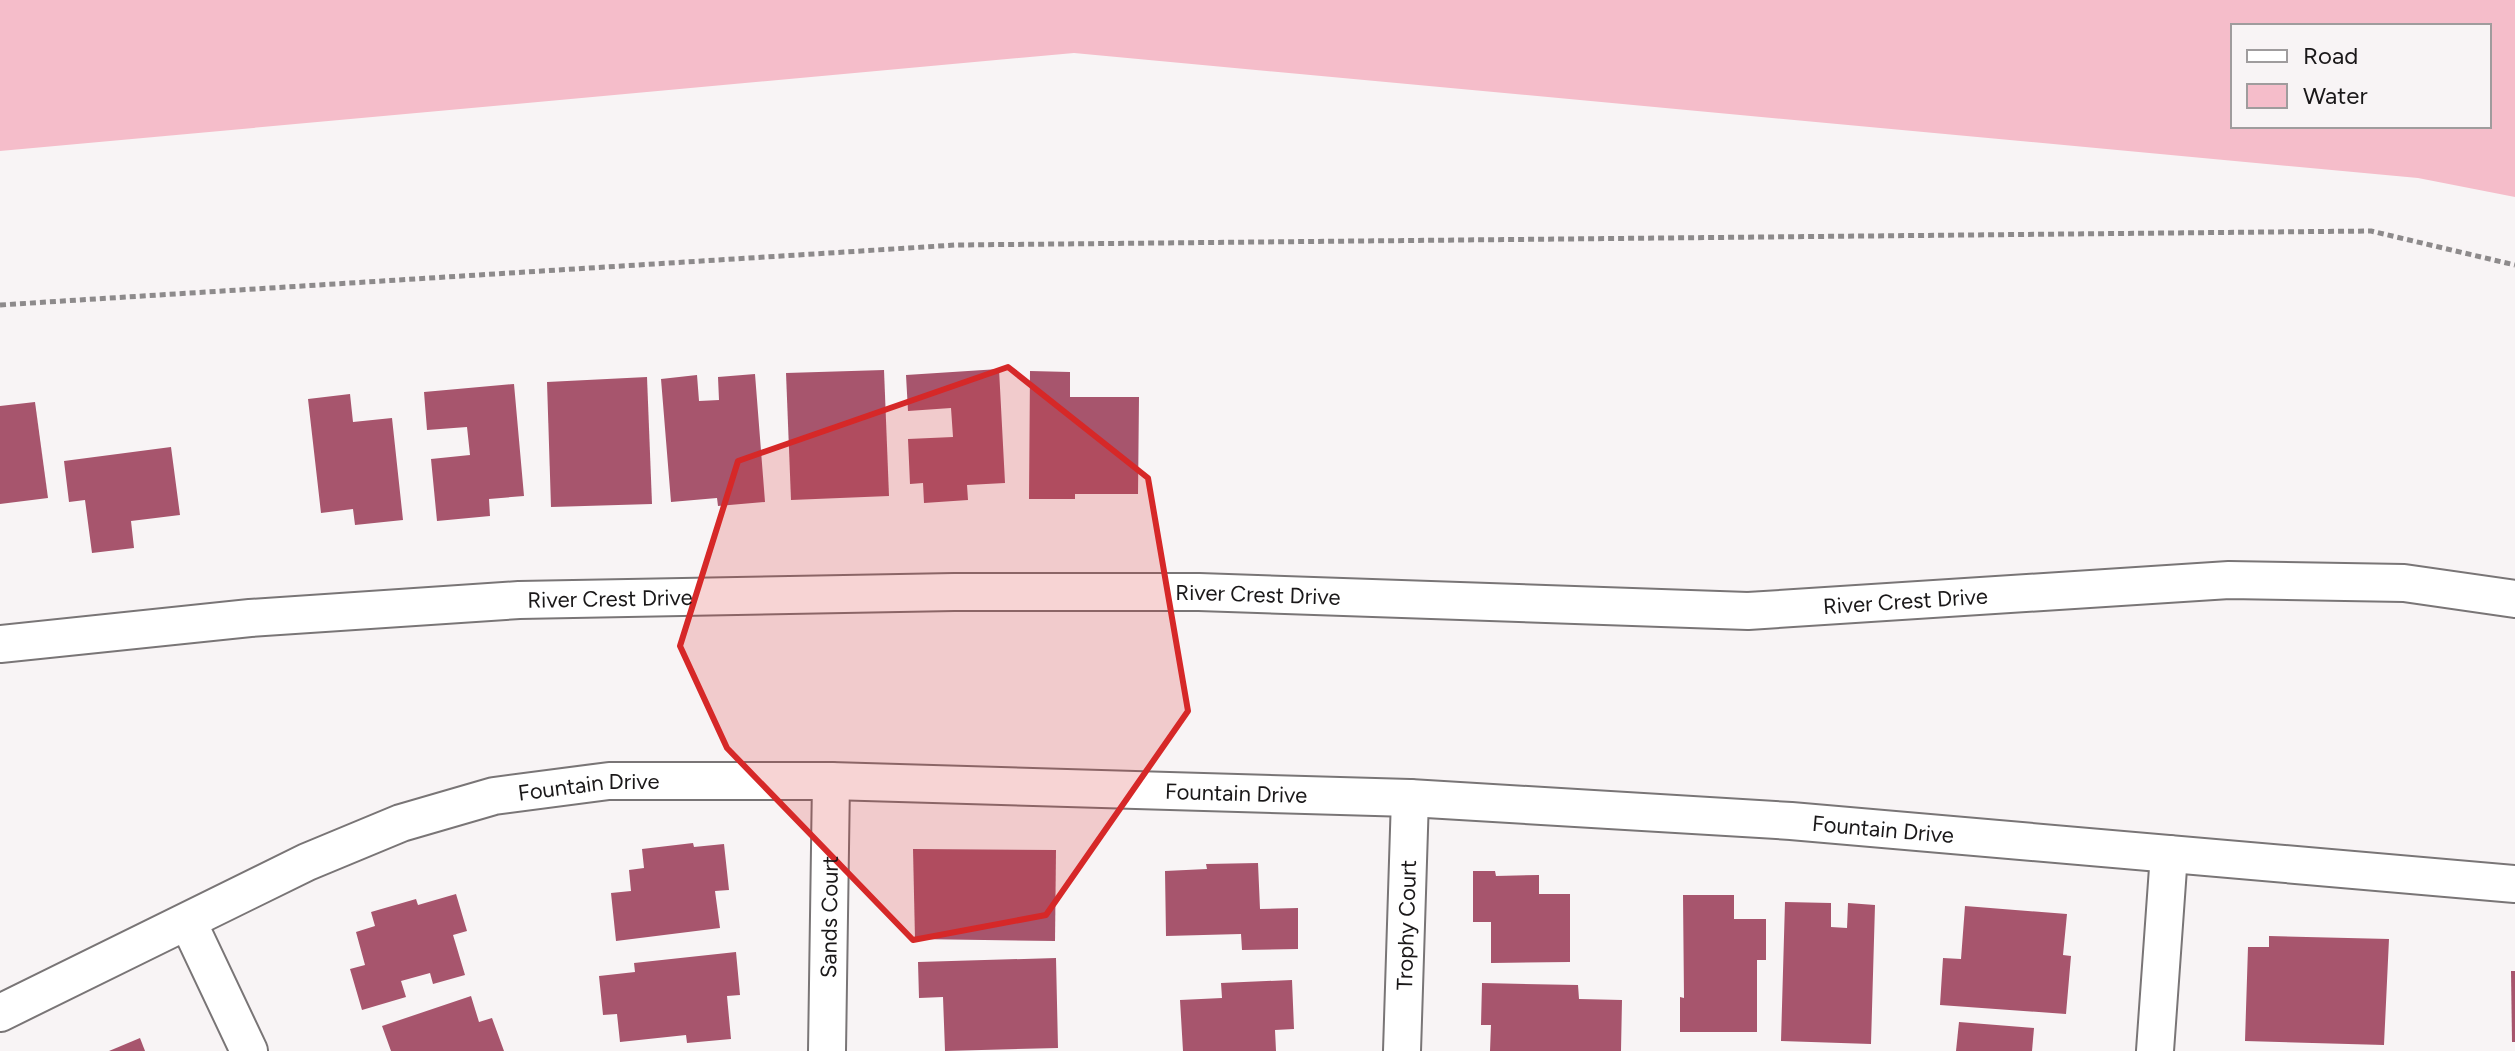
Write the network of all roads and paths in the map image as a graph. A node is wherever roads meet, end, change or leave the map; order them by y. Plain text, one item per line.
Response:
1 (2515, 265) edge
2 (0, 305) edge
3 (2515, 599) edge
4 (0, 644) edge
5 (831, 781) junction
6 (1410, 798) junction
7 (2169, 854) junction
8 (2515, 884) edge
9 (188, 922) junction
10 (0, 1013) edge
11 (249, 1051) edge
12 (827, 1051) edge
13 (1402, 1051) edge
14 (2155, 1051) edge

1 - 2 path
3 - 4 street, River Crest Drive
5 - 6 street, Fountain Drive
5 - 9 street, Fountain Drive
5 - 12 street, Sands Court
6 - 7 street, Fountain Drive
6 - 13 street, Trophy Court
7 - 8 street, Fountain Drive
7 - 14 street
9 - 10 street, Fountain Drive
9 - 11 street

